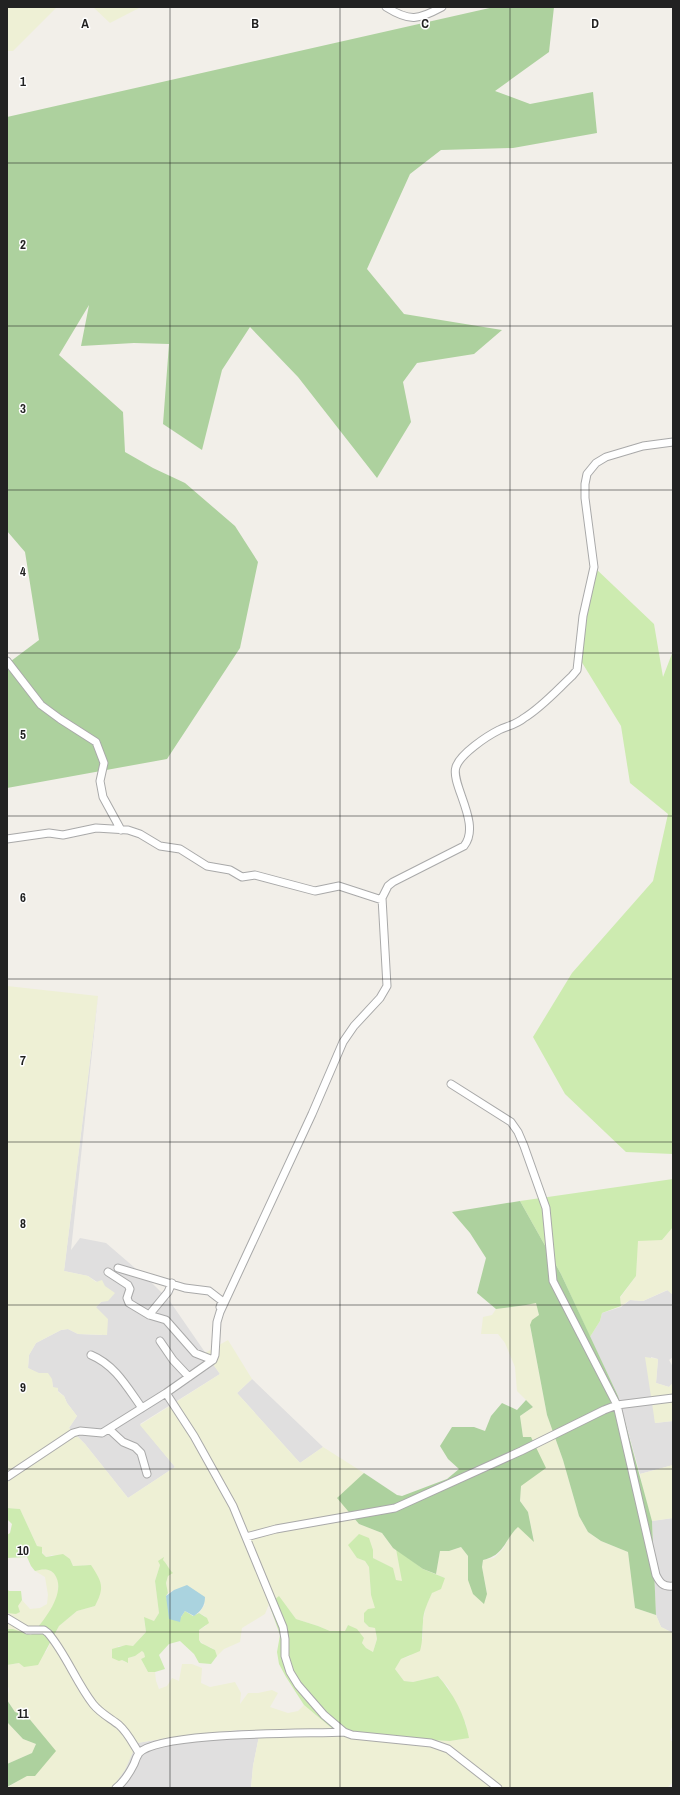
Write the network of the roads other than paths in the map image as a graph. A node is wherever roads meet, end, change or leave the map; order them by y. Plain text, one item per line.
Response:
1 (386, 7) edge
2 (442, 7) edge
3 (673, 442) edge
4 (7, 662) edge
5 (121, 830) junction
6 (7, 840) edge
7 (382, 900) junction
8 (451, 1084) dead end
9 (118, 1268) dead end
10 (108, 1272) dead end
11 (172, 1283) junction
12 (220, 1312) junction
13 (149, 1315) junction
14 (160, 1341) dead end
15 (91, 1355) dead end
16 (213, 1360) junction
17 (189, 1377) junction
18 (166, 1393) junction
19 (673, 1398) edge
20 (617, 1405) junction
21 (142, 1408) junction
22 (110, 1430) junction
23 (148, 1474) dead end
24 (7, 1477) edge
25 (246, 1537) junction
26 (673, 1586) edge
27 (7, 1618) edge
28 (344, 1732) junction
29 (139, 1753) junction
30 (116, 1788) edge
31 (498, 1788) edge

1 - 2 street
3 - 7 street
4 - 5 street
5 - 6 street
5 - 7 street
7 - 12 street
8 - 20 street
9 - 11 street
10 - 13 street
11 - 12 street
11 - 13 street
12 - 16 street
13 - 16 street
14 - 17 street
15 - 21 street
16 - 17 street
17 - 18 street
18 - 21 street
18 - 25 street
19 - 20 street
20 - 25 street
20 - 26 street
21 - 22 street
22 - 23 street
22 - 24 street
25 - 28 street
27 - 29 street
28 - 29 street
28 - 31 street
29 - 30 street

